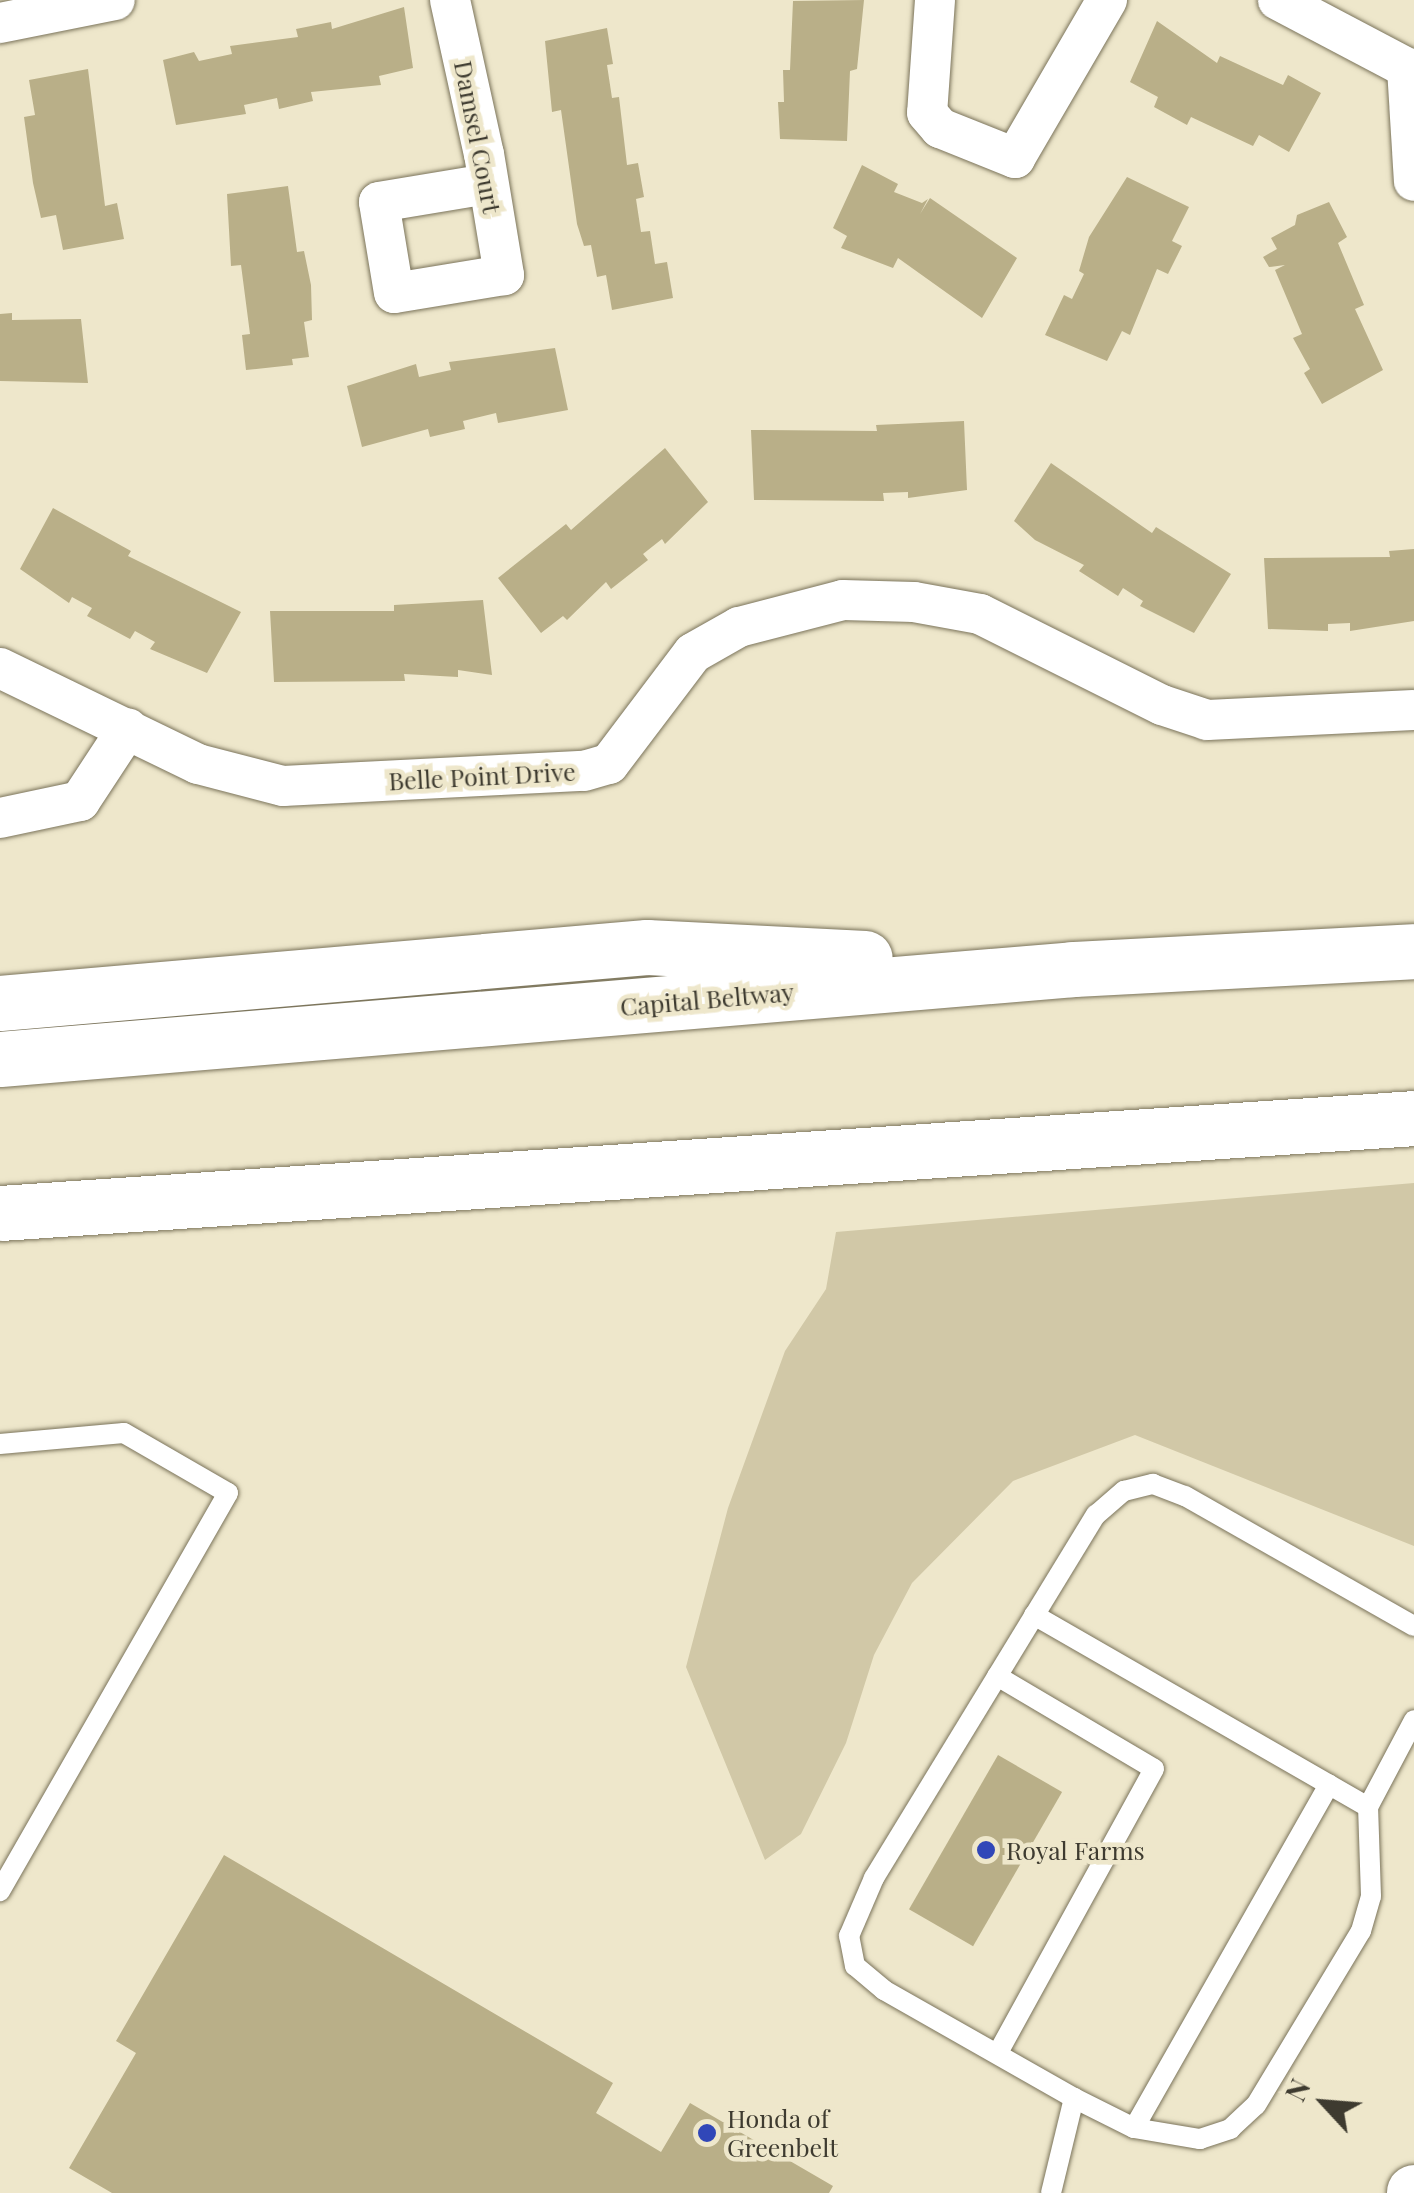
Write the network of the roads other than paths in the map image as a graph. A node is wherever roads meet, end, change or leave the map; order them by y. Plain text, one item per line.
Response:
1 (115, 0) edge
2 (450, 0) edge
3 (936, 0) edge
4 (1107, 0) edge
5 (1278, 0) edge
6 (0, 24) edge
7 (1411, 67) edge
8 (1414, 182) edge
9 (488, 184) junction
10 (0, 668) edge
11 (1414, 710) edge
12 (128, 728) junction
13 (0, 818) edge
14 (1414, 951) edge
15 (1073, 969) junction
16 (0, 1003) edge
17 (0, 1059) edge
18 (1414, 1118) edge
19 (434, 1180) junction
20 (0, 1213) edge
21 (0, 1237) edge
22 (0, 1444) edge
23 (1034, 1615) junction
24 (1414, 1626) edge
25 (997, 1676) junction
26 (1414, 1720) edge
27 (1329, 1784) junction
28 (1368, 1807) junction
29 (0, 1891) edge
30 (997, 2054) junction
31 (1074, 2098) junction
32 (1134, 2128) junction
33 (1051, 2193) edge

1 - 6 street
2 - 9 street, Damsel Court
3 - 4 street
5 - 7 street
7 - 8 street
9 - 9 street, Damsel Court
10 - 12 street, Belle Point Drive
11 - 12 street, Belle Point Drive
12 - 13 street
14 - 15 highway, Capital Beltway
15 - 16 highway
15 - 17 highway, Capital Beltway
18 - 19 highway
19 - 20 highway
19 - 21 highway
22 - 29 lane
23 - 24 lane
23 - 25 lane
23 - 27 lane
25 - 30 lane
25 - 30 lane
26 - 28 lane
27 - 28 lane
27 - 32 lane
28 - 32 lane
30 - 31 lane
31 - 32 lane
31 - 33 lane

